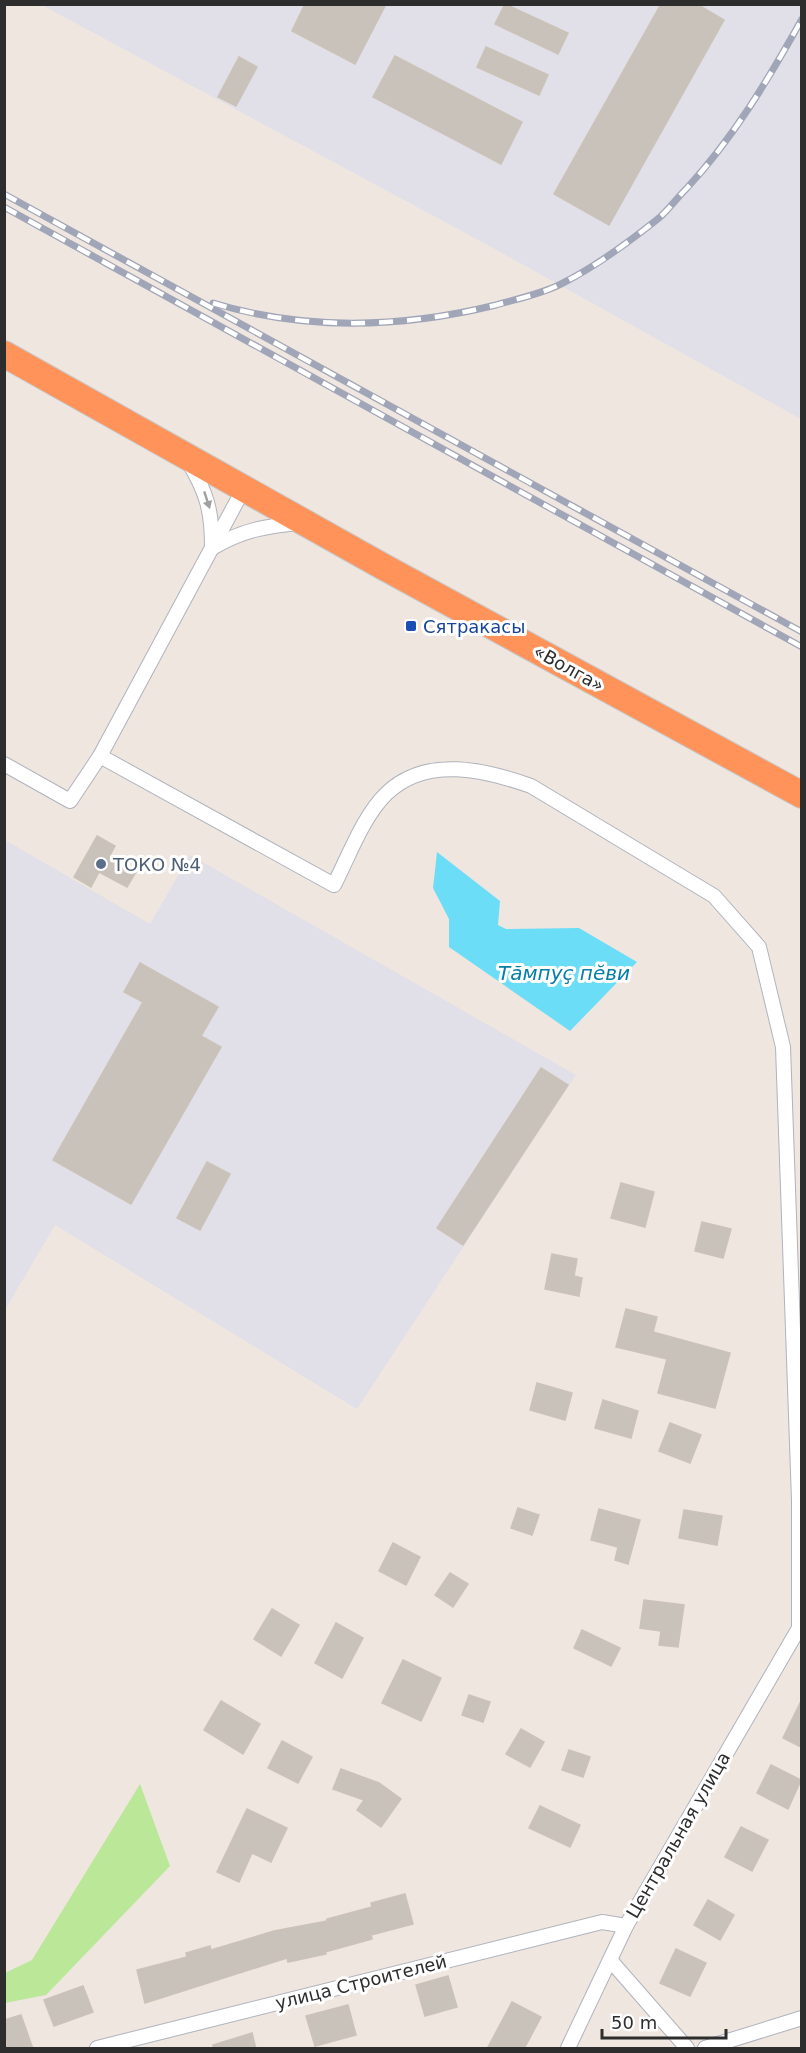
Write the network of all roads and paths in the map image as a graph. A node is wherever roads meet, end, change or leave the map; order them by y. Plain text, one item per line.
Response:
1 (4, 354) edge
2 (185, 455) junction
3 (244, 488) junction
4 (306, 522) junction
5 (212, 548) junction
6 (100, 756) junction
7 (4, 765) edge
8 (801, 795) edge
9 (800, 1524) edge
10 (800, 1629) edge
11 (626, 1926) junction
12 (610, 1961) junction
13 (801, 2018) edge
14 (113, 2046) edge
15 (97, 2049) edge
16 (568, 2049) edge
17 (687, 2049) edge
18 (705, 2049) edge

1 - 2 highway, «Волга»
2 - 3 highway, «Волга»
2 -> 5 street
3 - 4 highway, «Волга»
3 - 5 street
4 - 5 street
4 - 8 highway, «Волга»
5 - 6 street
6 - 7 street
6 - 9 street
9 - 10 street
10 - 11 street, Центральная улица
11 - 12 street, Центральная улица
11 - 14 street, улица Строителей
12 - 16 street, Центральная улица
12 - 17 street
13 - 18 street
14 - 15 street, улица Строителей

